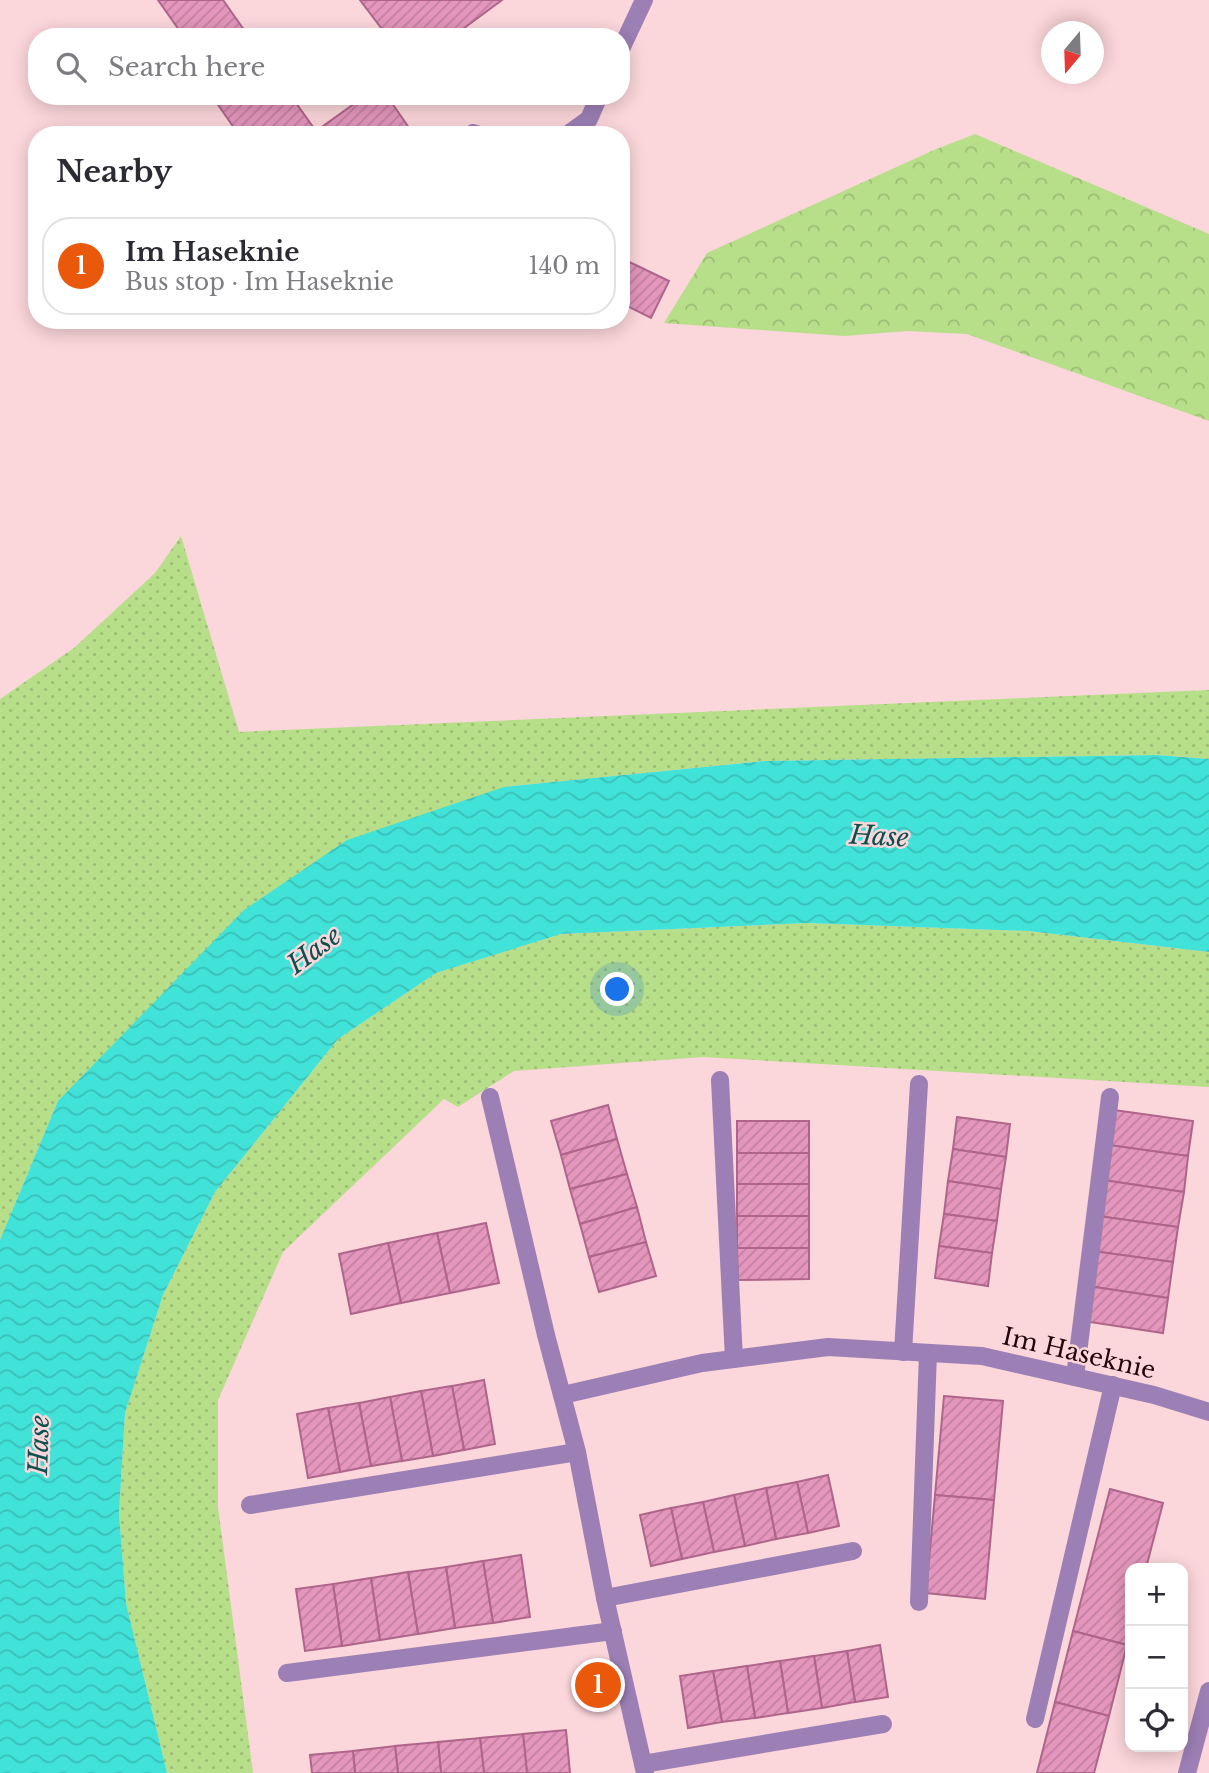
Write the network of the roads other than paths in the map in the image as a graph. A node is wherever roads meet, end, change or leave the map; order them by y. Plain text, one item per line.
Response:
1 (644, 0) edge
2 (630, 30) edge
3 (595, 105) edge
4 (579, 126) edge
5 (720, 1080) dead end
6 (919, 1084) dead end
7 (490, 1097) dead end
8 (1110, 1097) dead end
9 (903, 1352) junction
10 (928, 1353) junction
11 (734, 1359) junction
12 (1074, 1377) junction
13 (1112, 1385) junction
14 (563, 1395) junction
15 (1209, 1412) edge
16 (577, 1452) junction
17 (250, 1505) dead end
18 (853, 1551) dead end
19 (606, 1598) junction
20 (919, 1602) dead end
21 (613, 1631) junction
22 (287, 1673) dead end
23 (1209, 1691) edge
24 (1035, 1719) dead end
25 (883, 1724) dead end
26 (644, 1768) edge
27 (1187, 1773) edge

1 - 2 street
3 - 4 street
5 - 11 street
6 - 9 street
7 - 14 street
8 - 12 street
9 - 10 street, Im Haseknie
9 - 11 street, Im Haseknie
10 - 12 street, Im Haseknie
10 - 20 street
11 - 14 street, Im Haseknie
12 - 13 street, Im Haseknie
13 - 15 street, Im Haseknie
13 - 24 street
14 - 16 street
16 - 17 street
16 - 19 street
18 - 19 street
19 - 21 street
21 - 22 street
21 - 26 street
23 - 27 street
25 - 26 street

